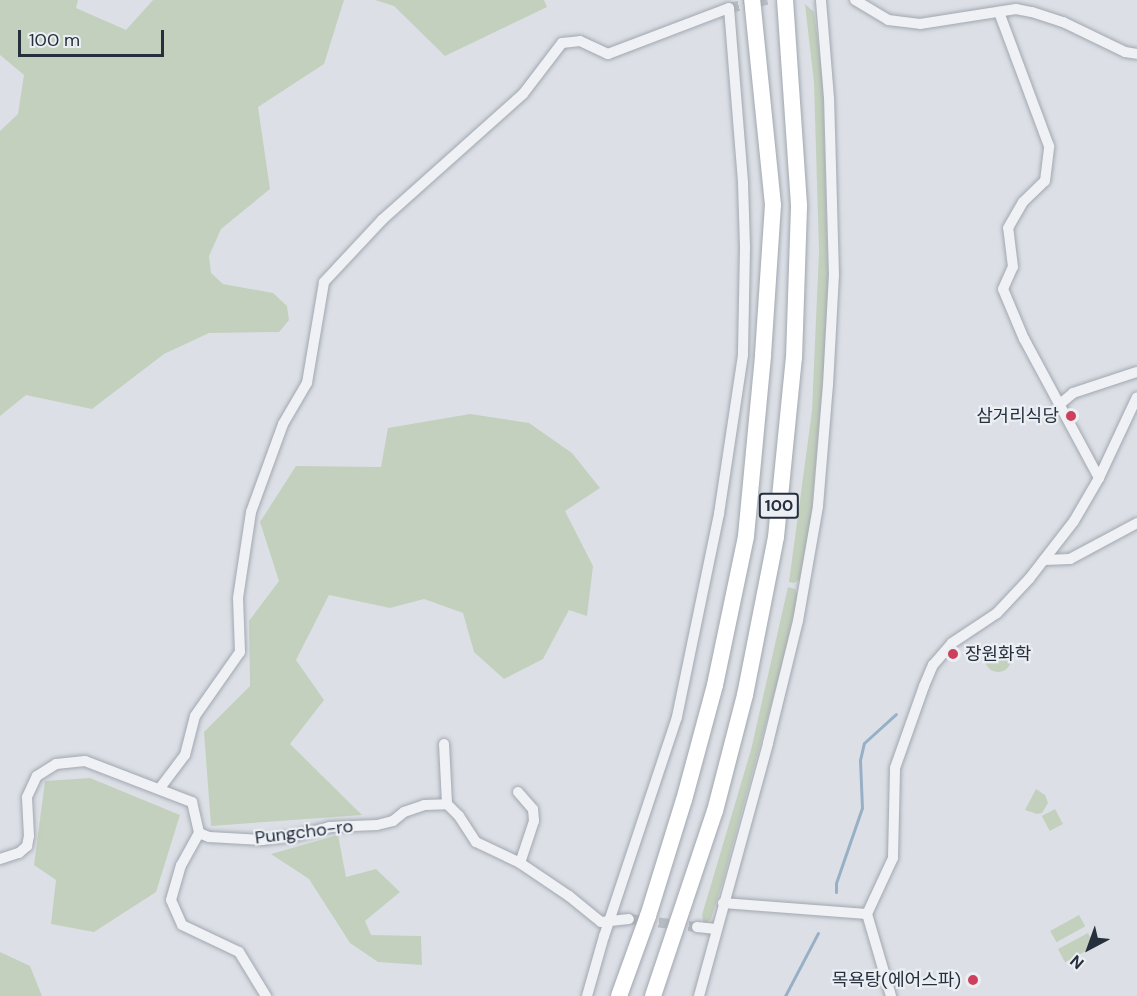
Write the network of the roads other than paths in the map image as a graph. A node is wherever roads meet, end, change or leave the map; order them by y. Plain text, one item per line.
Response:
1 (752, 0) edge
2 (785, 0) edge
3 (821, 0) edge
4 (855, 0) edge
5 (999, 12) junction
6 (1137, 54) edge
7 (1137, 372) edge
8 (1137, 397) edge
9 (1060, 404) junction
10 (1099, 478) junction
11 (1137, 523) edge
12 (1044, 560) junction
13 (444, 744) dead end
14 (160, 788) junction
15 (518, 792) dead end
16 (447, 804) junction
17 (199, 833) junction
18 (0, 859) edge
19 (520, 863) junction
20 (723, 903) junction
21 (867, 914) junction
22 (629, 919) tunnel mouth
23 (610, 921) junction
24 (697, 927) tunnel mouth
25 (716, 929) junction
26 (266, 996) edge
27 (587, 996) edge
28 (619, 996) edge
29 (653, 996) edge
30 (699, 996) edge
31 (891, 996) edge

1 - 28 highway, 100
2 - 29 highway, 100
3 - 20 street
4 - 5 street
5 - 6 street
5 - 9 street
7 - 9 street
8 - 10 street
9 - 10 street
10 - 12 street
11 - 12 street
12 - 21 street
13 - 16 street
14 - 17 street
14 - 18 street
14 - 23 street
15 - 19 street
16 - 17 street, Pungcho-ro
16 - 19 street
17 - 26 street
19 - 23 street
20 - 21 street
20 - 25 street
21 - 31 street
22 - 23 street
23 - 27 street
24 - 25 street
25 - 30 street

